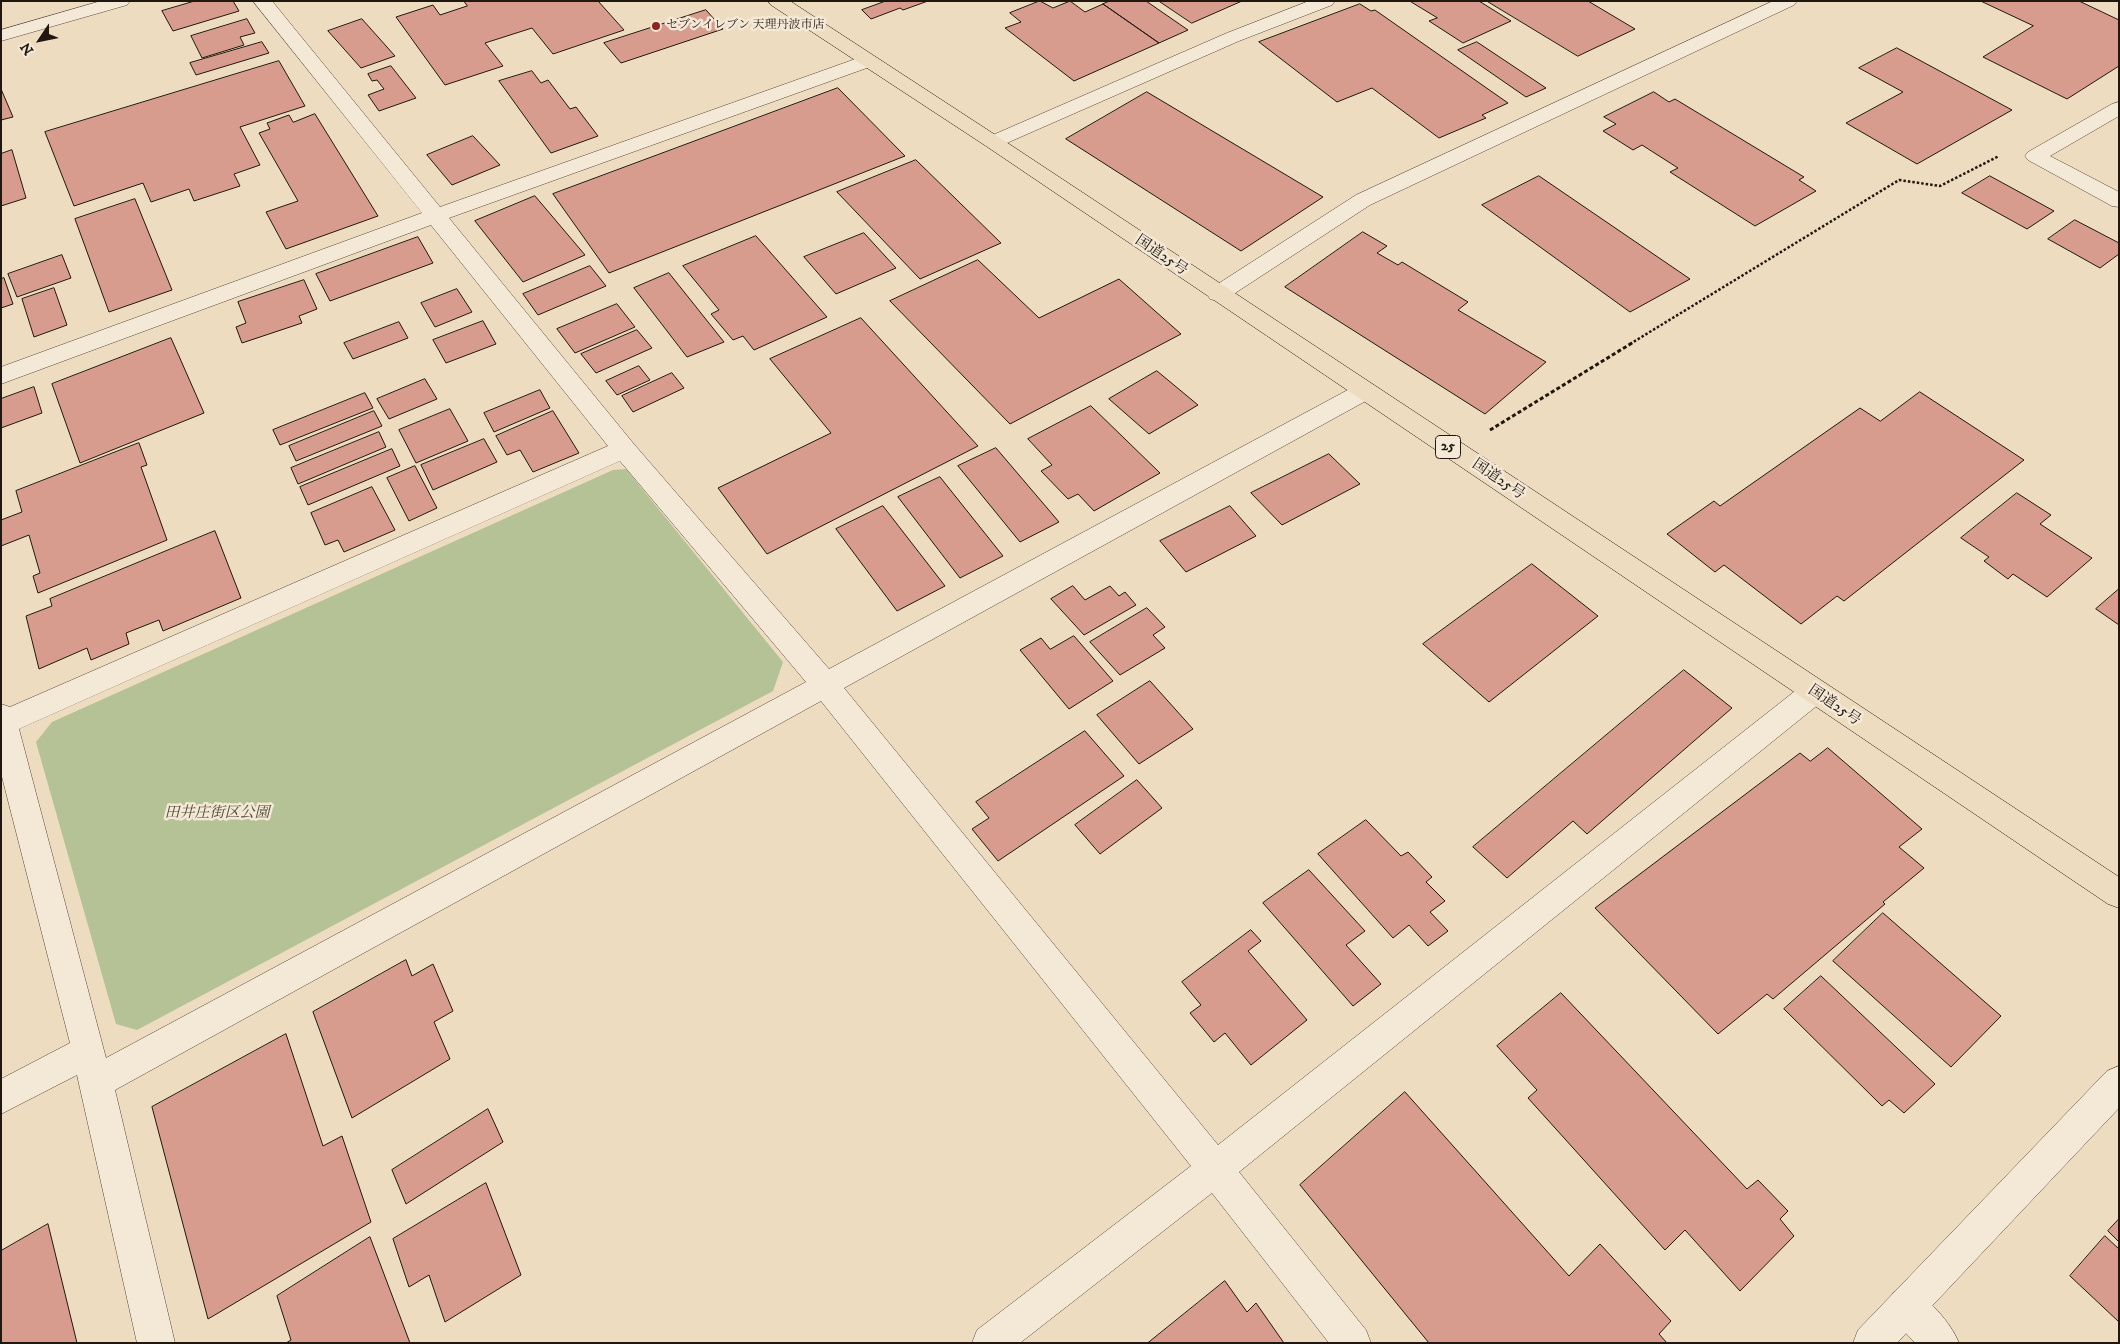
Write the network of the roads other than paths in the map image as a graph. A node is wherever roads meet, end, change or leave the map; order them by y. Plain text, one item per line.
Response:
1 (121, 1) edge
2 (262, 1) edge
3 (776, 1) edge
4 (1326, 1) edge
5 (1788, 1) edge
6 (1298, 5) edge
7 (1, 36) edge
8 (868, 61) junction
9 (2119, 108) edge
10 (993, 142) junction
11 (2119, 201) edge
12 (434, 216) junction
13 (1218, 294) junction
14 (1, 376) edge
15 (1365, 391) junction
16 (624, 449) junction
17 (824, 685) junction
18 (1814, 692) junction
19 (2, 720) edge
20 (2119, 894) edge
21 (92, 1067) junction
22 (2119, 1083) edge
23 (1, 1098) edge
24 (1216, 1169) junction
25 (1906, 1306) junction
26 (156, 1343) edge
27 (990, 1343) edge
28 (1353, 1343) edge
29 (1871, 1343) edge
30 (1941, 1343) edge

1 - 7 street
2 - 12 street
3 - 8 highway, 国道25号 / 25
4 - 6 street
5 - 13 street
6 - 10 street
8 - 10 highway, 国道25号 / 25
8 - 12 street
9 - 11 street
10 - 13 highway, 国道25号 / 25
12 - 14 street
12 - 16 street
13 - 15 highway, 国道25号 / 25
15 - 17 street
15 - 18 highway, 国道25号 / 25
16 - 17 street
16 - 19 street
17 - 21 street
17 - 24 street
18 - 20 highway, 国道25号 / 25
18 - 24 street
19 - 21 street
21 - 23 street
21 - 26 street
22 - 25 street
24 - 27 street
24 - 28 street
25 - 29 street
25 - 30 street

